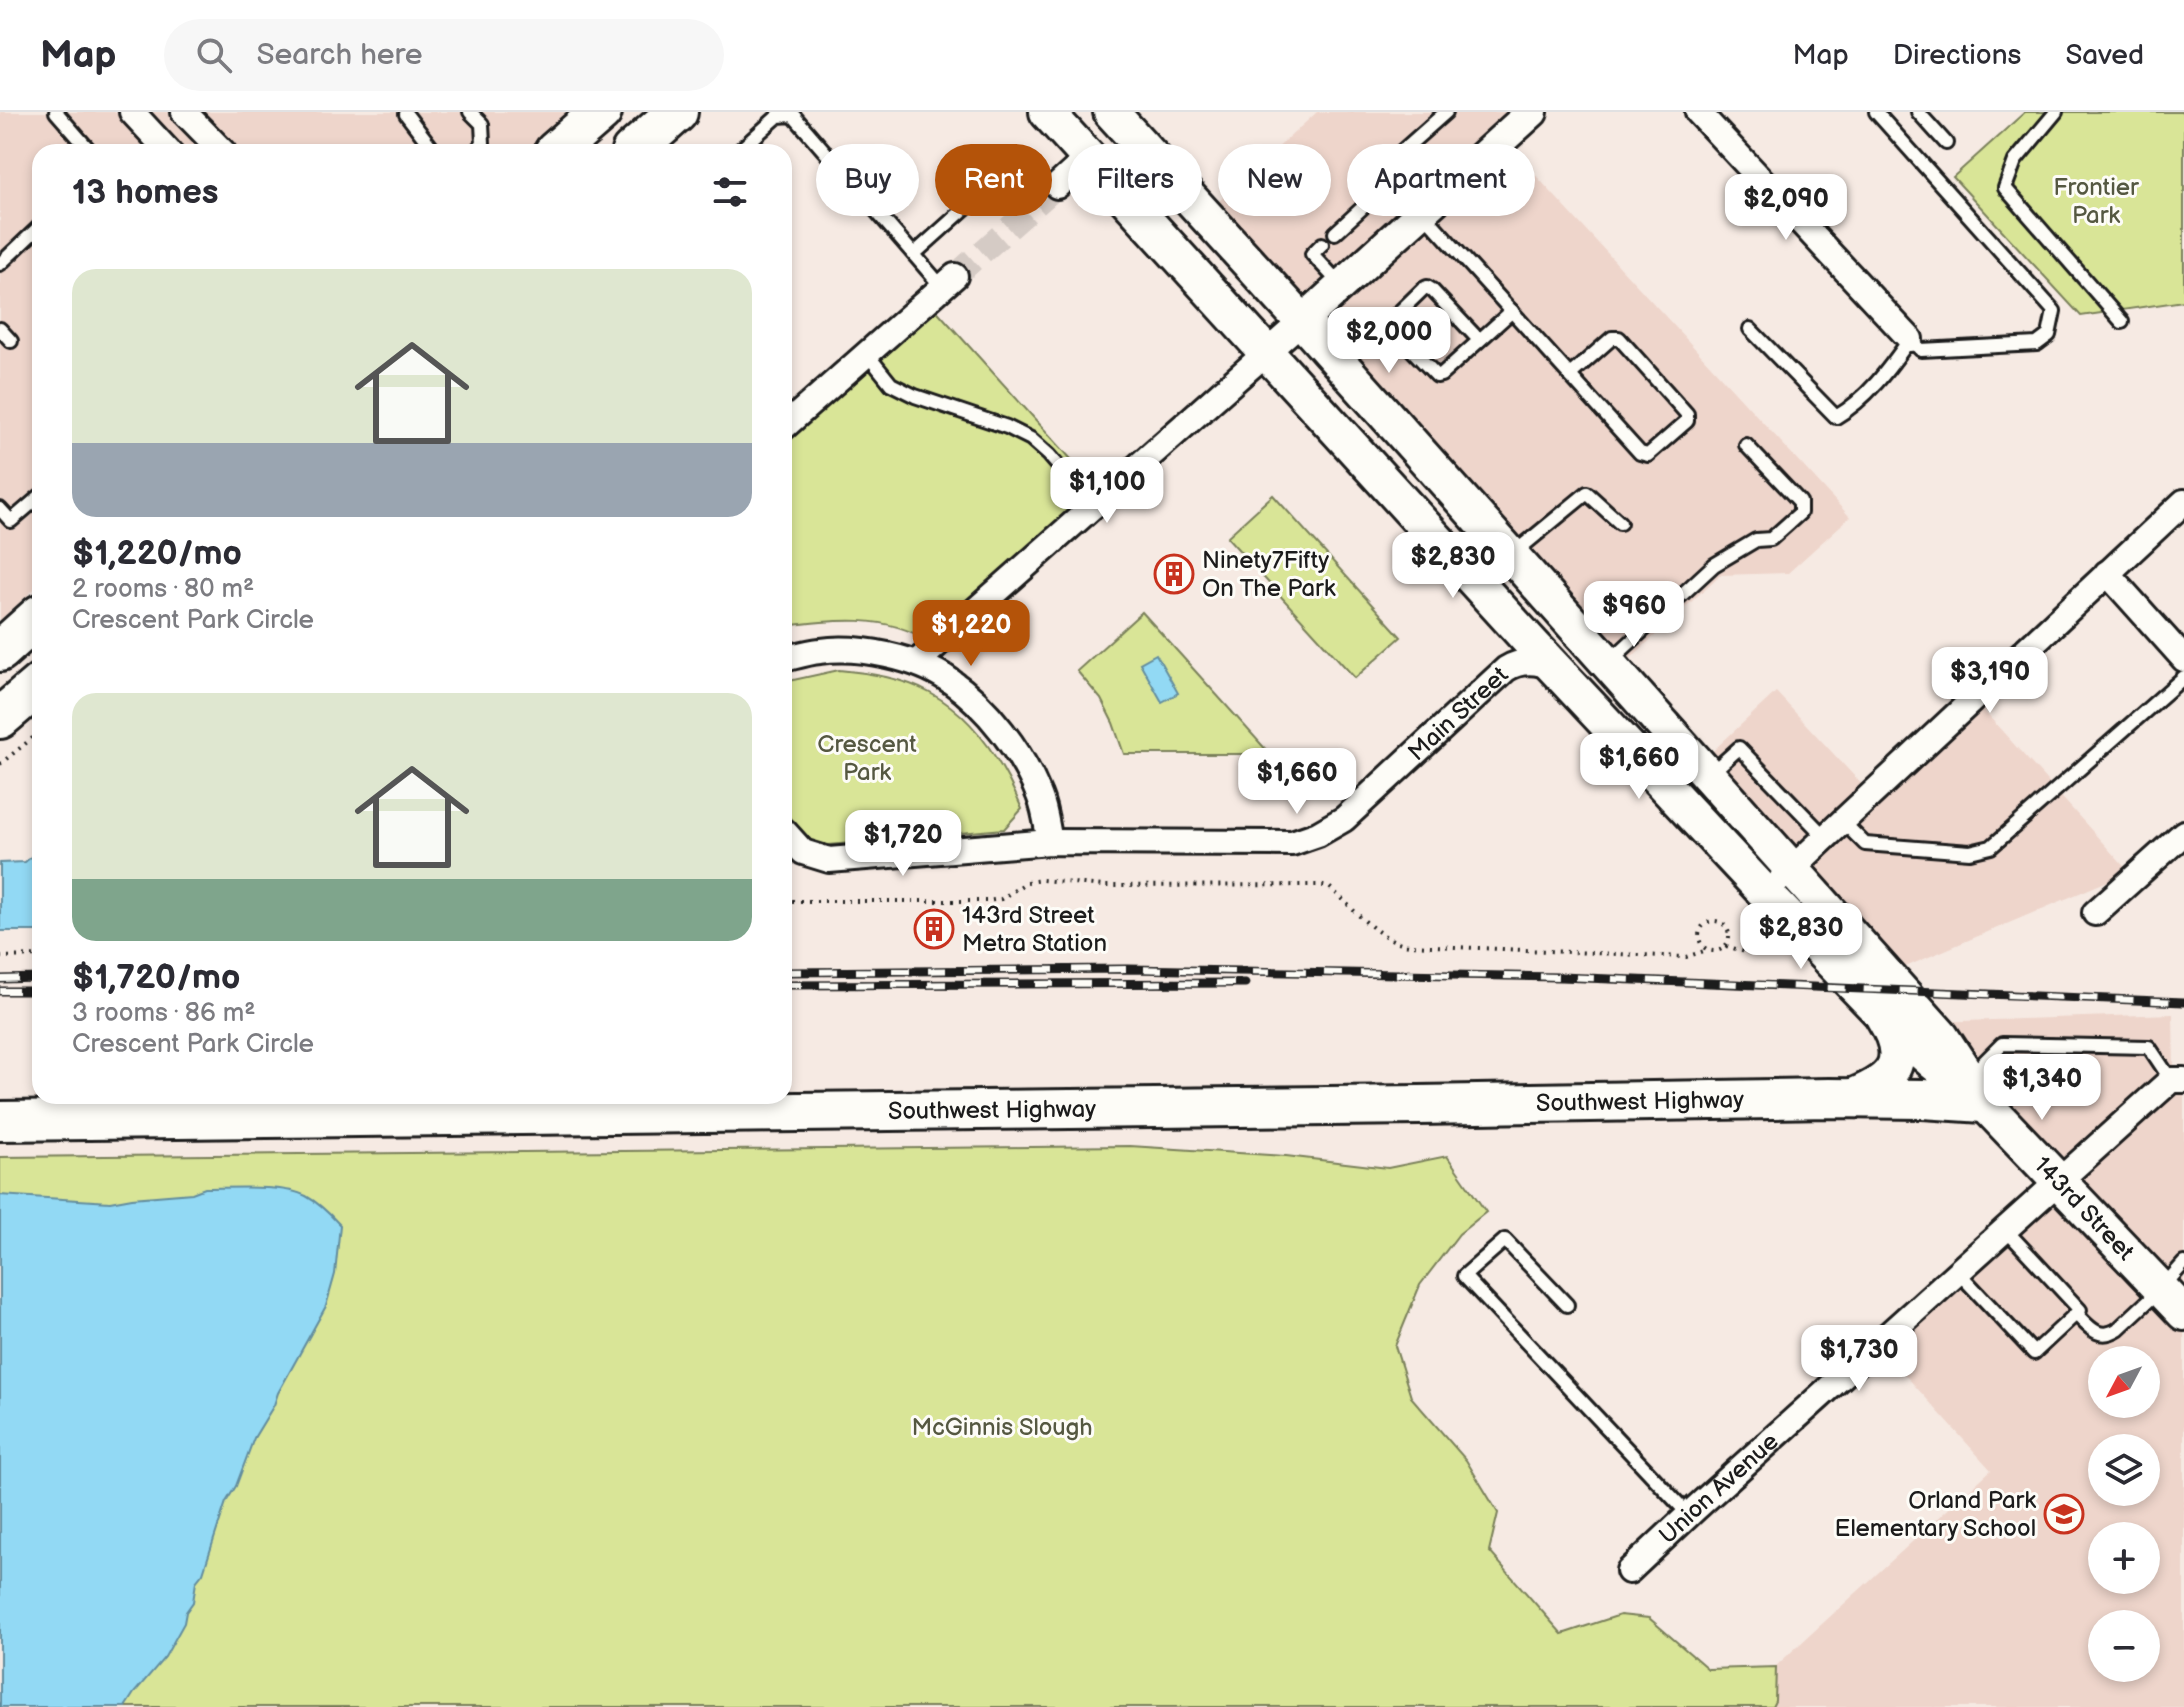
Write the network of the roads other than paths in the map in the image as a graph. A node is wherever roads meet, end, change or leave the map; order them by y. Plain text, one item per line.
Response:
1 (56, 112) edge
2 (132, 112) edge
3 (184, 112) edge
4 (470, 112) edge
5 (601, 112) edge
6 (677, 112) edge
7 (1047, 112) edge
8 (1446, 112) edge
9 (1532, 112) edge
10 (1698, 112) edge
11 (1876, 112) edge
12 (1918, 112) edge
13 (2056, 112) edge
14 (1113, 113) edge
15 (406, 114) dead end
16 (1946, 143) dead end
17 (84, 144) edge
18 (162, 144) edge
19 (215, 144) edge
20 (429, 144) edge
21 (482, 144) edge
22 (564, 144) edge
23 (641, 144) edge
24 (747, 144) edge
25 (1077, 144) edge
26 (1410, 144) edge
27 (1497, 144) edge
28 (1068, 176) edge
29 (1057, 186) tunnel mouth
30 (956, 216) edge
31 (1143, 216) edge
32 (1353, 216) edge
33 (1418, 216) edge
34 (1426, 216) edge
35 (1335, 233) dead end
36 (32, 234) edge
37 (1322, 244) dead end
38 (914, 254) junction
39 (0, 264) edge
40 (949, 281) joint
41 (1341, 285) junction
42 (1512, 311) junction
43 (1302, 321) junction
44 (2122, 322) dead end
45 (0, 329) edge
46 (1750, 329) dead end
47 (1910, 339) junction
48 (1479, 340) junction
49 (11, 341) dead end
50 (1267, 352) junction
51 (867, 354) junction
52 (1570, 375) junction
53 (792, 420) edge
54 (1746, 445) dead end
55 (2184, 502) edge
56 (32, 503) edge
57 (1093, 506) junction
58 (0, 509) edge
59 (1620, 523) dead end
60 (1511, 555) junction
61 (2107, 573) junction
62 (1503, 612) junction
63 (32, 622) edge
64 (0, 651) edge
65 (792, 657) edge
66 (2184, 659) edge
67 (916, 663) junction
68 (1607, 663) junction
69 (1556, 670) junction
70 (1499, 674) junction
71 (2184, 677) edge
72 (32, 691) edge
73 (0, 718) edge
74 (1708, 776) junction
75 (1834, 829) junction
76 (2184, 833) edge
77 (792, 840) edge
78 (1050, 842) junction
79 (1792, 869) junction
80 (1765, 893) junction
81 (2095, 913) dead end
82 (1879, 1010) junction
83 (2177, 1080) edge
84 (1971, 1089) junction
85 (1848, 1098) junction
86 (0, 1121) edge
87 (2059, 1181) junction
88 (2005, 1229) junction
89 (2184, 1263) edge
90 (1958, 1272) junction
91 (2172, 1301) edge
92 (1567, 1305) dead end
93 (2076, 1314) junction
94 (1689, 1515) junction
95 (1629, 1571) dead end

1 - 17 lane
2 - 18 street
3 - 19 street
4 - 21 lane
5 - 22 highway
6 - 23 highway
7 - 25 main road
8 - 26 lane
9 - 27 street
10 - 47 street
11 - 47 lane
12 - 16 lane
13 - 44 lane
14 - 43 main road
15 - 20 lane
24 - 38 lane
28 - 29 street
30 - 38 lane
31 - 50 main road
32 - 35 lane
33 - 41 street
34 - 42 lane
36 - 39 lane
37 - 41 lane
38 - 40 lane
40 - 51 street
41 - 43 street
42 - 48 lane
42 - 52 lane
43 - 50 street
43 - 60 main road
45 - 49 lane
46 - 47 lane
48 - 48 lane
50 - 57 street
50 - 62 main road
51 - 53 street
51 - 57 lane
52 - 52 lane
54 - 68 lane
55 - 61 street
56 - 58 lane
57 - 67 street
59 - 60 lane
60 - 68 main road
61 - 66 street
61 - 75 street
62 - 69 main road
62 - 70 street
63 - 64 highway
65 - 67 street
67 - 78 street
68 - 74 main road
69 - 70 street, Main Street
69 - 80 main road
70 - 78 street, Main Street
71 - 75 lane
72 - 73 highway
74 - 75 lane
74 - 79 main road
75 - 79 street
76 - 81 street
77 - 78 street, Main Street
79 - 80 street
79 - 84 main road
80 - 82 main road
82 - 84 main road
82 - 85 main road
83 - 84 lane
83 - 87 street, Union Avenue
84 - 85 main road, Southwest Highway
84 - 87 main road, 143rd Street
85 - 86 main road, Southwest Highway
87 - 88 street, Union Avenue
87 - 91 main road, 143rd Street
88 - 90 street, Union Avenue
88 - 93 lane
89 - 91 lane
90 - 93 lane
90 - 94 street, Union Avenue
91 - 93 lane
92 - 94 lane
94 - 95 street, Union Avenue

